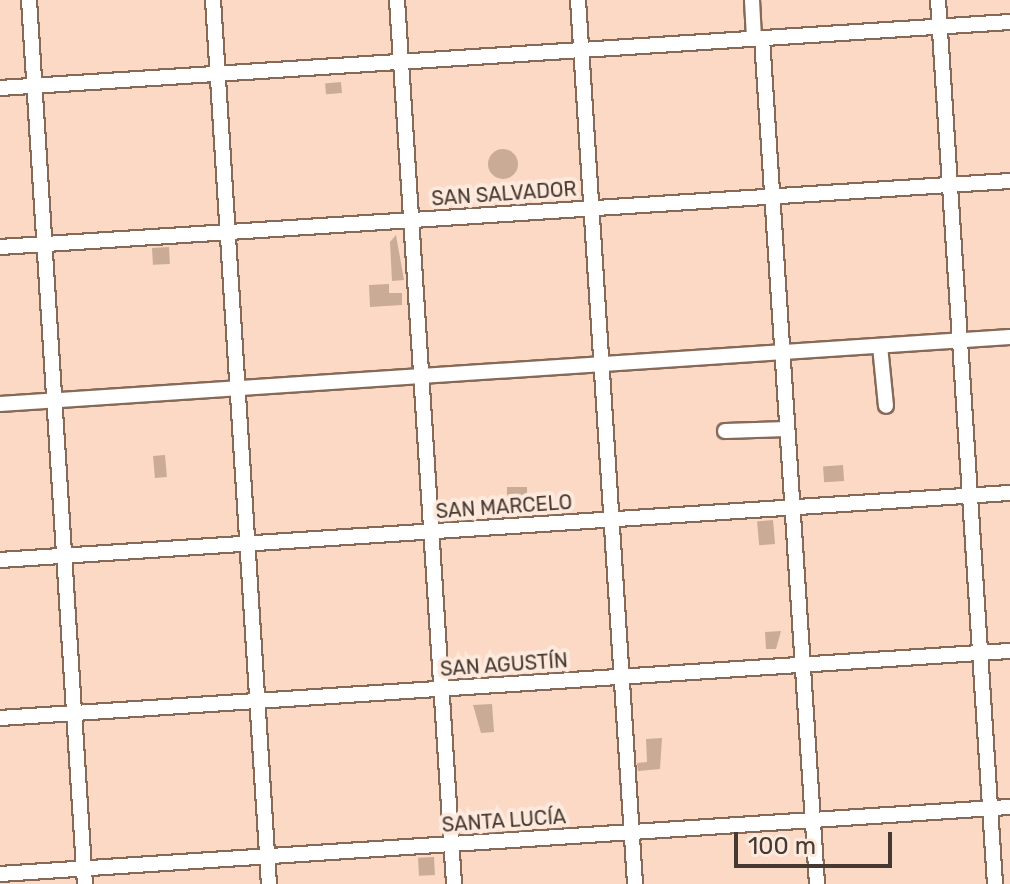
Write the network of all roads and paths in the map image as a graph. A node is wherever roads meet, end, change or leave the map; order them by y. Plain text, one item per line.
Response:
1 (29, 0) edge
2 (213, 0) edge
3 (397, 0) edge
4 (578, 0) edge
5 (752, 0) edge
6 (938, 0) edge
7 (1010, 22) edge
8 (940, 26) junction
9 (758, 38) junction
10 (581, 50) junction
11 (401, 62) junction
12 (218, 74) junction
13 (34, 86) junction
14 (0, 88) edge
15 (1010, 181) edge
16 (950, 185) junction
17 (772, 196) junction
18 (591, 208) junction
19 (411, 220) junction
20 (228, 232) junction
21 (44, 244) junction
22 (0, 247) edge
23 (1010, 337) edge
24 (960, 340) junction
25 (880, 346) junction
26 (782, 352) junction
27 (601, 364) junction
28 (421, 376) junction
29 (238, 388) junction
30 (54, 400) junction
31 (0, 404) edge
32 (886, 406) dead end
33 (787, 429) junction
34 (725, 431) dead end
35 (1010, 493) edge
36 (970, 496) junction
37 (792, 508) junction
38 (611, 520) junction
39 (431, 532) junction
40 (247, 544) junction
41 (64, 556) junction
42 (0, 560) edge
43 (1010, 651) edge
44 (980, 653) junction
45 (802, 665) junction
46 (621, 677) junction
47 (442, 689) junction
48 (257, 701) junction
49 (74, 713) junction
50 (0, 718) edge
51 (1010, 807) edge
52 (990, 809) junction
53 (812, 820) junction
54 (631, 832) junction
55 (452, 844) junction
56 (267, 856) junction
57 (84, 868) junction
58 (0, 874) edge
59 (85, 884) edge
60 (269, 884) edge
61 (454, 884) edge
62 (635, 884) edge
63 (817, 884) edge
64 (995, 884) edge

1 - 13 street
2 - 12 street
3 - 11 street
4 - 10 street
5 - 9 street
6 - 8 street
7 - 8 street
8 - 9 street
8 - 16 street
9 - 10 street
9 - 17 street
10 - 11 street
10 - 18 street
11 - 12 street
11 - 19 street
12 - 13 street
12 - 20 street
13 - 14 street
13 - 21 street
15 - 16 street, SAN SALVADOR
16 - 17 street, SAN SALVADOR
16 - 24 street
17 - 18 street, SAN SALVADOR
17 - 26 street
18 - 19 street, SAN SALVADOR
18 - 27 street
19 - 20 street, SAN SALVADOR
19 - 28 street
20 - 21 street, SAN SALVADOR
20 - 29 street
21 - 22 street, SAN SALVADOR
21 - 30 street
23 - 24 street
24 - 25 street
24 - 36 street
25 - 26 street
25 - 32 street
26 - 27 street
26 - 33 street
27 - 28 street
27 - 38 street
28 - 29 street
28 - 39 street
29 - 30 street
29 - 40 street
30 - 31 street
30 - 41 street
33 - 34 street
33 - 37 street
35 - 36 street, SAN MARCELO
36 - 37 street, SAN MARCELO
36 - 44 street
37 - 38 street, SAN MARCELO
37 - 45 street
38 - 39 street, SAN MARCELO
38 - 46 street
39 - 40 street, SAN MARCELO
39 - 47 street
40 - 41 street, SAN MARCELO
40 - 48 street
41 - 42 street, SAN MARCELO
41 - 49 street
43 - 44 street, SAN AGUSTÍN
44 - 45 street, SAN AGUSTÍN
44 - 52 street
45 - 46 street, SAN AGUSTÍN
45 - 53 street
46 - 47 street, SAN AGUSTÍN
46 - 54 street
47 - 48 street, SAN AGUSTÍN
47 - 55 street
48 - 49 street, SAN AGUSTÍN
48 - 56 street
49 - 50 street, SAN AGUSTÍN
49 - 57 street
51 - 52 street, SANTA LUCÍA
52 - 53 street, SANTA LUCÍA
52 - 64 street
53 - 54 street, SANTA LUCÍA
53 - 63 street
54 - 55 street, SANTA LUCÍA
54 - 62 street
55 - 56 street, SANTA LUCÍA
55 - 61 street
56 - 57 street, SANTA LUCÍA
56 - 60 street
57 - 58 street, SANTA LUCÍA
57 - 59 street

